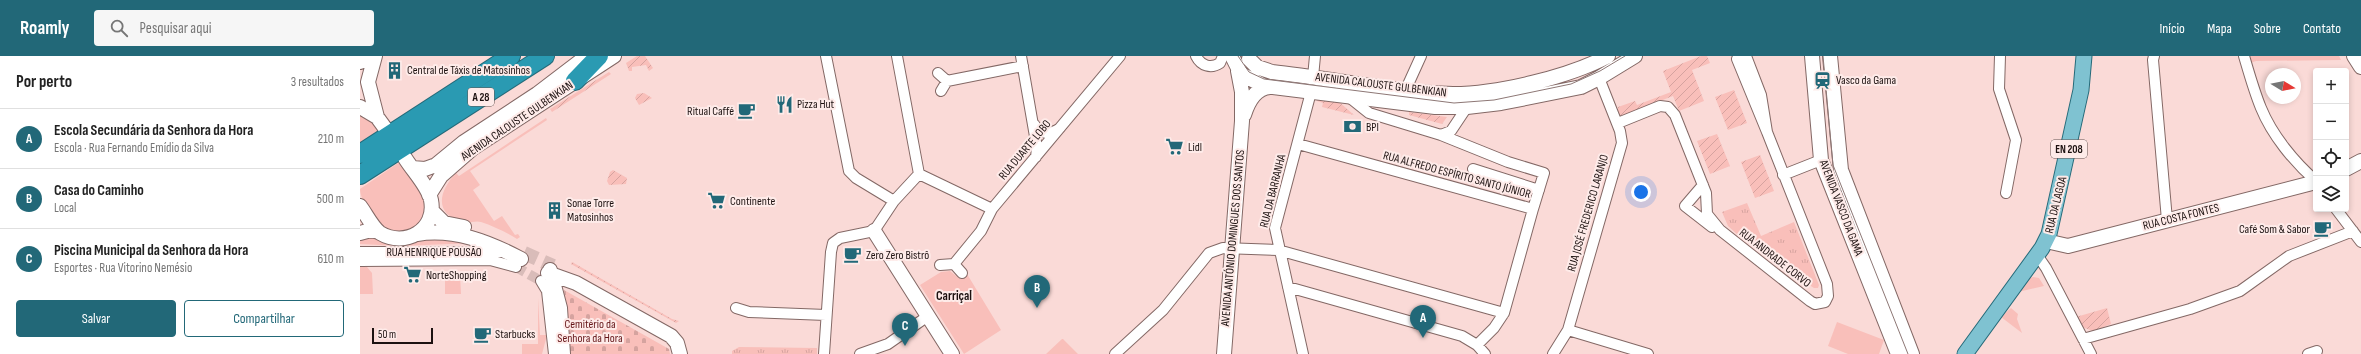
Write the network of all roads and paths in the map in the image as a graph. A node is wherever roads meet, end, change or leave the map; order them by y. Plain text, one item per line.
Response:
1 (362, 56) edge
2 (375, 56) edge
3 (511, 56) edge
4 (545, 56) edge
5 (587, 56) edge
6 (599, 56) edge
7 (614, 56) edge
8 (826, 56) edge
9 (897, 56) edge
10 (1120, 56) edge
11 (1196, 56) edge
12 (1223, 56) edge
13 (1232, 56) edge
14 (1315, 56) edge
15 (1421, 56) edge
16 (1608, 56) edge
17 (1635, 56) edge
18 (1812, 56) edge
19 (1830, 56) edge
20 (2000, 56) edge
21 (2084, 56) edge
22 (2244, 56) edge
23 (2354, 56) edge
24 (1248, 57) edge
25 (2153, 57) edge
26 (1022, 61) edge
27 (360, 62) edge
28 (2361, 67) edge
29 (1238, 71) junction
30 (938, 74) dead end
31 (1599, 78) junction
32 (575, 81) junction
33 (946, 81) junction
34 (1252, 81) junction
35 (1312, 84) junction
36 (1270, 87) junction
37 (1406, 89) junction
38 (941, 90) dead end
39 (1468, 93) junction
40 (1347, 96) junction
41 (360, 107) edge
42 (1467, 107) junction
43 (1242, 122) junction
44 (1618, 123) junction
45 (1034, 124) junction
46 (1064, 124) junction
47 (1767, 132) junction
48 (1441, 135) junction
49 (1298, 144) junction
50 (360, 154) edge
51 (1036, 158) junction
52 (1821, 160) junction
53 (2361, 161) edge
54 (453, 164) junction
55 (2349, 167) edge
56 (1473, 169) dead end
57 (919, 174) junction
58 (360, 175) edge
59 (1783, 175) junction
60 (2313, 179) edge
61 (2313, 183) edge
62 (1703, 185) junction
63 (1539, 190) junction
64 (2006, 193) dead end
65 (429, 195) junction
66 (894, 201) junction
67 (360, 206) edge
68 (992, 209) junction
69 (1533, 209) junction
70 (432, 211) junction
71 (2338, 212) edge
72 (2168, 220) junction
73 (466, 227) junction
74 (1720, 230) junction
75 (874, 231) junction
76 (2353, 231) junction
77 (379, 232) junction
78 (360, 233) edge
79 (417, 234) junction
80 (2046, 241) junction
81 (2361, 242) edge
82 (1230, 248) junction
83 (1278, 250) junction
84 (360, 252) edge
85 (508, 252) junction
86 (2037, 255) junction
87 (520, 260) junction
88 (360, 261) edge
89 (954, 264) junction
90 (940, 265) dead end
91 (549, 273) junction
92 (962, 273) dead end
93 (572, 282) junction
94 (1288, 287) junction
95 (557, 290) junction
96 (736, 308) dead end
97 (1504, 313) junction
98 (826, 315) junction
99 (928, 316) junction
100 (1568, 330) junction
101 (2083, 339) junction
102 (1477, 345) junction
103 (554, 354) edge
104 (563, 354) edge
105 (680, 354) edge
106 (824, 354) edge
107 (860, 354) edge
108 (952, 354) edge
109 (1115, 354) edge
110 (1224, 354) edge
111 (1303, 354) edge
112 (1485, 354) edge
113 (1553, 354) edge
114 (1648, 354) edge
115 (1898, 354) edge
116 (1912, 354) edge
117 (1965, 354) edge
118 (2091, 354) edge

1 - 27 main road
2 - 41 main road
3 - 50 highway, A 28
4 - 58 highway, A 28
5 - 65 main road, AVENIDA CALOUSTE GULBENKIAN
6 - 32 highway
7 - 32 main road, AVENIDA CALOUSTE GULBENKIAN
8 - 66 street
9 - 57 street
10 - 46 street, RUA DUARTE LOBO
11 - 12 street
13 - 29 main road
14 - 35 street, RUA DA BARRANHA
15 - 37 street
16 - 39 main road, AVENIDA CALOUSTE GULBENKIAN
17 - 31 main road, AVENIDA CALOUSTE GULBENKIAN
18 - 52 main road, AVENIDA VASCO DA GAMA
19 - 116 main road, AVENIDA VASCO DA GAMA
20 - 64 street
21 - 80 main road, RUA DA LAGOA / EN 208
22 - 60 street
23 - 28 main road
24 - 34 main road, AVENIDA CALOUSTE GULBENKIAN
24 - 35 main road, AVENIDA CALOUSTE GULBENKIAN
25 - 72 street
26 - 33 street
26 - 45 street
29 - 34 main road, AVENIDA CALOUSTE GULBENKIAN
29 - 43 main road, AVENIDA ANTÓNIO DOMINGUES DOS SANTOS
30 - 33 street
31 - 42 main road, AVENIDA CALOUSTE GULBENKIAN
31 - 44 street, RUA JOSÉ FREDERICO LARANJO
32 - 54 main road, AVENIDA CALOUSTE GULBENKIAN
33 - 38 street
34 - 36 main road, AVENIDA CALOUSTE GULBENKIAN
34 - 43 main road
35 - 36 main road, AVENIDA CALOUSTE GULBENKIAN
35 - 37 main road, AVENIDA CALOUSTE GULBENKIAN
35 - 40 main road, AVENIDA CALOUSTE GULBENKIAN
35 - 49 street, RUA DA BARRANHA
36 - 43 main road, AVENIDA ANTÓNIO DOMINGUES DOS SANTOS
37 - 39 main road, AVENIDA CALOUSTE GULBENKIAN
39 - 42 main road
40 - 42 main road, AVENIDA CALOUSTE GULBENKIAN
40 - 48 street, AVENIDA CALOUSTE GULBENKIAN
42 - 48 street
43 - 82 main road, AVENIDA ANTÓNIO DOMINGUES DOS SANTOS
44 - 62 street, RUA ANDRADE CORVO
44 - 100 street, RUA JOSÉ FREDERICO LARANJO
45 - 46 street
45 - 51 street
46 - 51 street, RUA DUARTE LOBO
47 - 47 street, RUA ANDRADE CORVO
47 - 59 street, RUA ANDRADE CORVO
48 - 63 street, AVENIDA CALOUSTE GULBENKIAN
49 - 69 street, RUA ALFREDO ESPÍRITO SANTO JÚNIOR
49 - 83 street, RUA DA BARRANHA
51 - 68 street, RUA DUARTE LOBO
52 - 59 street
52 - 115 main road, AVENIDA VASCO DA GAMA
53 - 55 main road
54 - 65 main road, AVENIDA CALOUSTE GULBENKIAN
54 - 73 main road
56 - 63 street
57 - 66 street
57 - 68 street
59 - 74 street, RUA ANDRADE CORVO
61 - 72 main road, RUA COSTA FONTES
62 - 74 street, RUA ANDRADE CORVO
62 - 74 street
63 - 69 street
65 - 70 main road
66 - 75 street
67 - 77 main road
68 - 89 street, RUA DUARTE LOBO
69 - 97 street, RUA ALFREDO ESPÍRITO SANTO JÚNIOR
70 - 73 main road
70 - 79 main road
71 - 76 street
72 - 80 main road, RUA COSTA FONTES
73 - 87 main road
75 - 98 street
75 - 99 main road
76 - 81 street
76 - 101 street
77 - 78 main road
77 - 79 main road
79 - 85 main road
80 - 86 main road, RUA DA LAGOA / EN 208
82 - 83 street
82 - 109 street
82 - 110 main road, AVENIDA ANTÓNIO DOMINGUES DOS SANTOS
83 - 94 street, RUA DA BARRANHA
83 - 97 street
84 - 85 street, RUA HENRIQUE POUSÃO
85 - 87 main road
86 - 101 street
86 - 117 main road, RUA DA LAGOA / EN 208
87 - 88 street, RUA HENRIQUE POUSÃO
89 - 90 street
89 - 92 street
91 - 93 main road
91 - 95 main road
91 - 103 street
93 - 95 main road
93 - 105 main road
94 - 102 street
94 - 111 street, RUA DA BARRANHA
95 - 104 main road
96 - 98 street
97 - 102 street, RUA ALFREDO ESPÍRITO SANTO JÚNIOR
98 - 106 street
99 - 107 street
99 - 108 main road
100 - 113 street, RUA JOSÉ FREDERICO LARANJO
100 - 114 street
101 - 118 street
102 - 112 street

